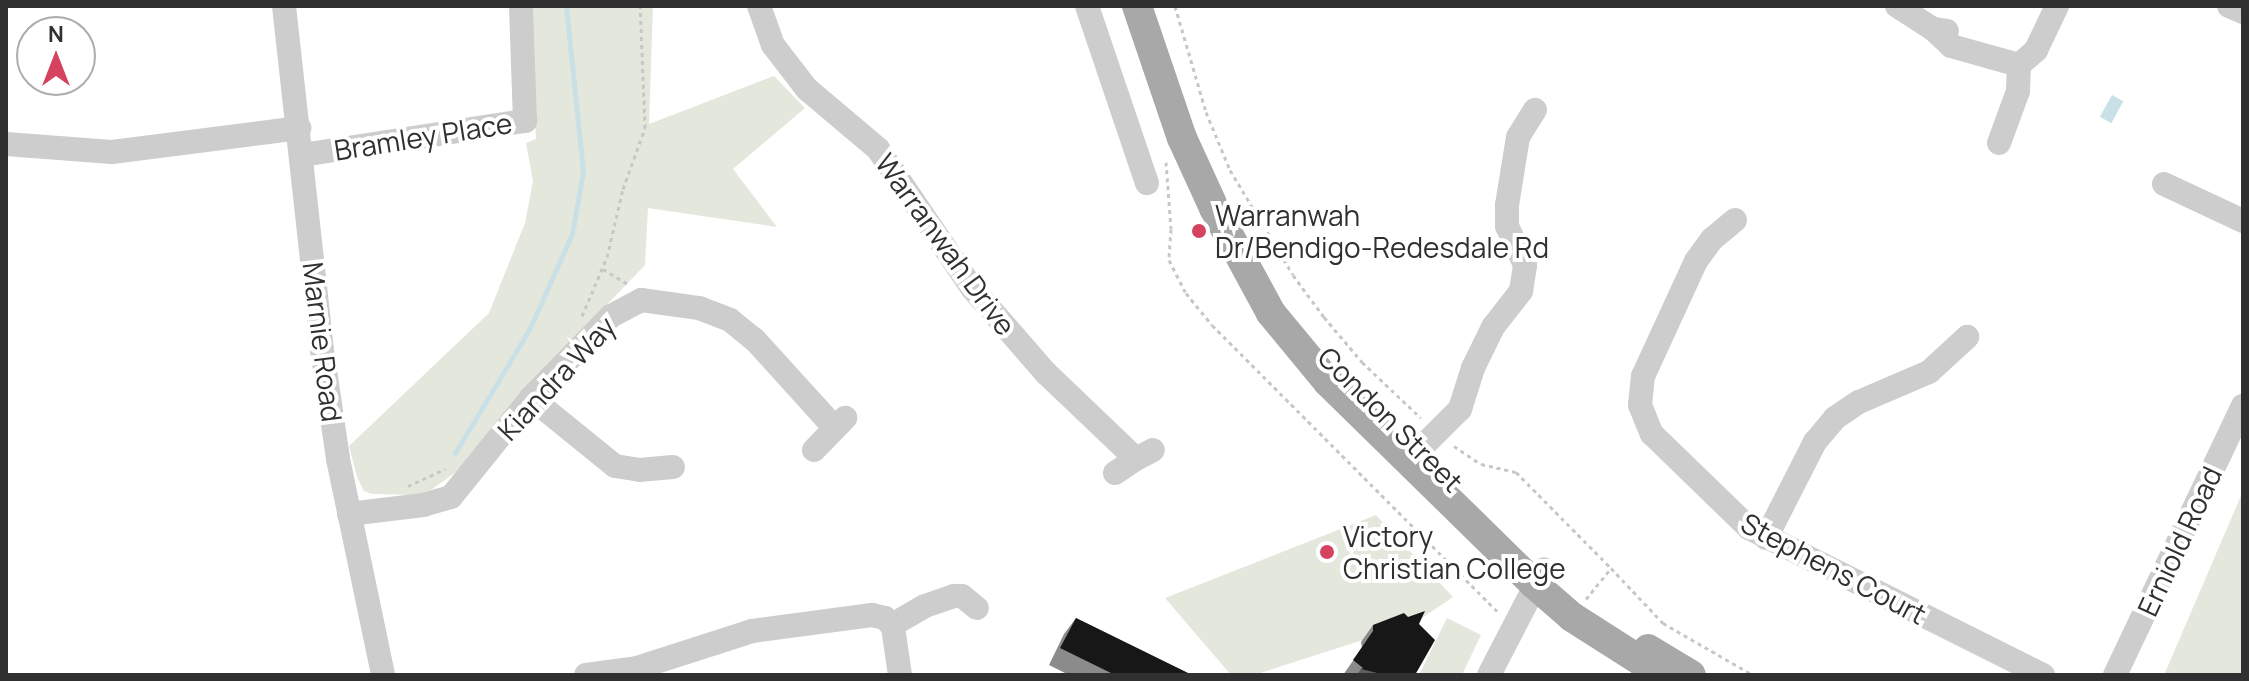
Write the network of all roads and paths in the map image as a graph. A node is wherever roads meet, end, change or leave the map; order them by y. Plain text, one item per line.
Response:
1 (284, 6) edge
2 (521, 6) edge
3 (640, 6) edge
4 (759, 6) edge
5 (1087, 6) edge
6 (1137, 6) edge
7 (1175, 6) edge
8 (1897, 6) edge
9 (2057, 6) edge
10 (2229, 6) edge
11 (2243, 12) edge
12 (2019, 65) junction
13 (1535, 110) dead end
14 (299, 128) junction
15 (6, 144) edge
16 (1996, 147) dead end
17 (302, 155) junction
18 (1147, 183) dead end
19 (2164, 184) dead end
20 (1735, 220) dead end
21 (2243, 221) edge
22 (1226, 230) junction
23 (603, 269) junction
24 (641, 300) junction
25 (578, 323) dead end
26 (1967, 337) dead end
27 (531, 398) junction
28 (2243, 406) edge
29 (1429, 441) junction
30 (814, 450) dead end
31 (457, 464) dead end
32 (675, 469) dead end
33 (1115, 473) dead end
34 (382, 510) junction
35 (349, 514) junction
36 (1766, 538) junction
37 (1611, 568) dead end
38 (1539, 576) junction
39 (977, 608) dead end
40 (892, 625) junction
41 (383, 675) edge
42 (586, 675) edge
43 (900, 675) edge
44 (1489, 675) edge
45 (1663, 675) edge
46 (1691, 675) edge
47 (2043, 675) edge
48 (2115, 675) edge

1 - 14 street, Marnie Road
2 - 17 street, Bramley Place
3 - 23 path
4 - 33 street, Warranwah Drive
5 - 18 street
6 - 22 main road, Condon Street
7 - 29 path
8 - 12 street
9 - 12 street
10 - 11 street
12 - 16 street
13 - 29 street
14 - 15 street
14 - 17 street, Marnie Road
17 - 35 street, Marnie Road
19 - 21 street
20 - 36 street, Stephens Court
22 - 29 main road, Condon Street
22 - 38 main road, Condon Street
23 - 24 path
23 - 25 path
24 - 27 street, Kiandra Way
24 - 30 street, Kiandra Way
26 - 36 street
27 - 32 street
27 - 34 street, Kiandra Way
28 - 48 street, Erniold Road
29 - 37 path
29 - 38 main road, Condon Street
31 - 34 path
34 - 35 street, Kiandra Way
35 - 41 street, Marnie Road
36 - 47 street, Stephens Court
38 - 44 street
38 - 45 main road, Condon Street
38 - 46 main road, Condon Street
39 - 40 street
40 - 42 street
40 - 43 street

